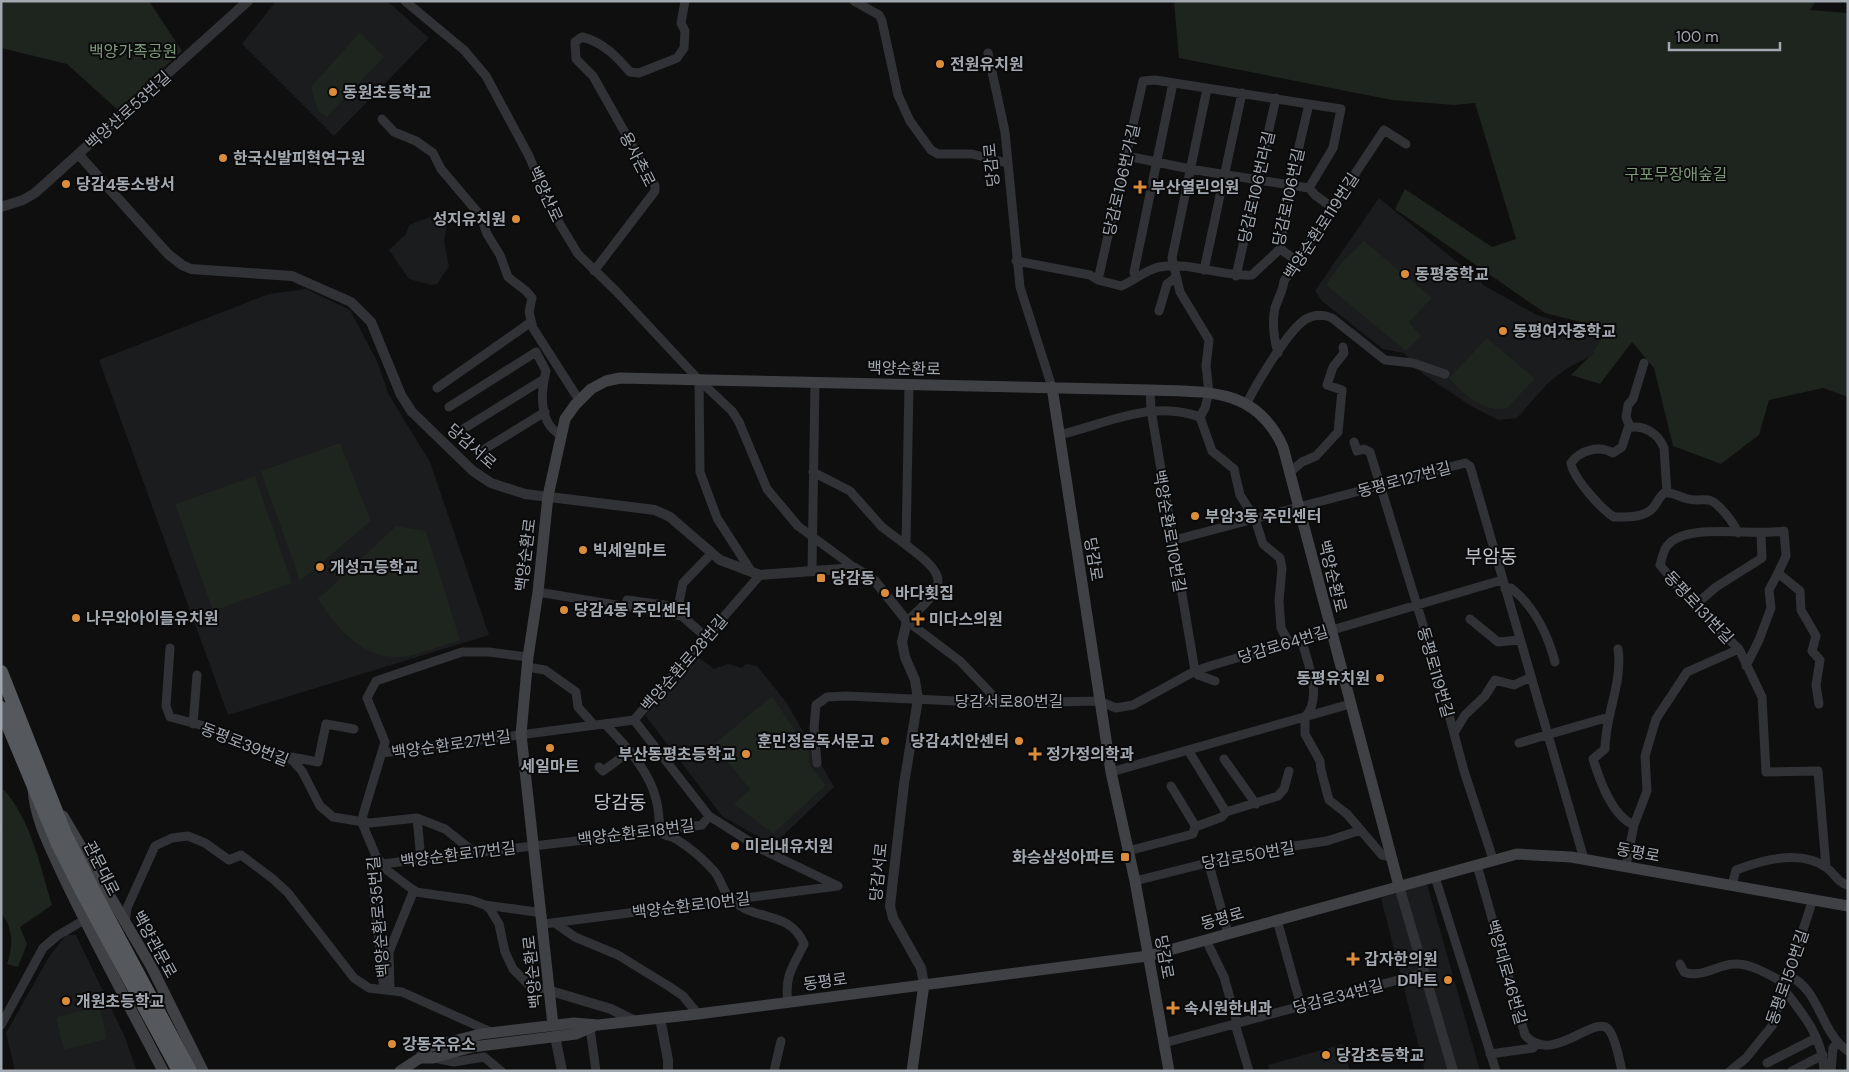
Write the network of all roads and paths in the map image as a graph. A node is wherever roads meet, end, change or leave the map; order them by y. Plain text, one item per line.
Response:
1 (248, 1) edge
2 (405, 1) edge
3 (685, 1) edge
4 (854, 1) edge
5 (988, 53) dead end
6 (1173, 83) junction
7 (1208, 89) junction
8 (1242, 92) junction
9 (1276, 98) junction
10 (1308, 104) junction
11 (382, 119) dead end
12 (1406, 144) dead end
13 (79, 155) junction
14 (1127, 156) junction
15 (1007, 163) junction
16 (1157, 163) junction
17 (1190, 169) junction
18 (1225, 174) junction
19 (1258, 180) junction
20 (1290, 185) junction
21 (1309, 188) junction
22 (1, 207) edge
23 (1333, 208) junction
24 (1280, 249) junction
25 (1296, 260) junction
26 (1016, 261) junction
27 (1172, 266) junction
28 (1204, 270) junction
29 (594, 271) junction
30 (1236, 276) junction
31 (1176, 277) junction
32 (1136, 278) junction
33 (1098, 280) junction
34 (1160, 310) dead end
35 (531, 322) junction
36 (1343, 347) dead end
37 (1278, 353) junction
38 (1644, 363) dead end
39 (1445, 374) dead end
40 (544, 379) junction
41 (699, 380) junction
42 (815, 382) junction
43 (909, 385) junction
44 (1052, 387) junction
45 (437, 388) dead end
46 (1150, 390) junction
47 (1209, 392) junction
48 (580, 400) junction
49 (1247, 403) junction
50 (449, 407) dead end
51 (1151, 409) junction
52 (544, 412) junction
53 (1200, 417) junction
54 (1630, 427) junction
55 (460, 431) dead end
56 (561, 435) junction
57 (1059, 435) junction
58 (1354, 442) dead end
59 (478, 454) dead end
60 (813, 472) junction
61 (1290, 472) junction
62 (1379, 485) junction
63 (1668, 493) junction
64 (548, 496) junction
65 (1299, 508) junction
66 (1254, 518) junction
67 (1738, 533) junction
68 (1762, 534) junction
69 (812, 537) junction
70 (1171, 541) junction
71 (906, 545) junction
72 (711, 554) junction
73 (855, 568) junction
74 (812, 571) junction
75 (756, 573) junction
76 (1778, 573) junction
77 (1504, 584) junction
78 (538, 592) junction
79 (627, 600) dead end
80 (1416, 606) junction
81 (1694, 606) junction
82 (1470, 619) dead end
83 (907, 621) junction
84 (1330, 630) junction
85 (706, 636) junction
86 (1301, 638) junction
87 (1520, 640) junction
88 (1288, 641) junction
89 (170, 648) dead end
90 (1618, 649) dead end
91 (1739, 649) junction
92 (527, 662) junction
93 (1555, 662) dead end
94 (1746, 666) junction
95 (1195, 671) junction
96 (1, 672) edge
97 (196, 675) dead end
98 (1531, 677) junction
99 (1215, 681) dead end
100 (918, 699) junction
101 (1099, 701) junction
102 (1000, 703) junction
103 (1350, 704) junction
104 (1818, 704) dead end
105 (1, 708) edge
106 (1305, 717) junction
107 (1609, 717) junction
108 (634, 720) junction
109 (193, 724) junction
110 (605, 724) junction
111 (594, 726) junction
112 (354, 729) dead end
113 (1454, 733) junction
114 (521, 734) junction
115 (1548, 735) junction
116 (1519, 743) dead end
117 (1188, 750) junction
118 (630, 751) junction
119 (382, 753) junction
120 (285, 757) junction
121 (1224, 759) dead end
122 (817, 763) dead end
123 (599, 767) dead end
124 (1289, 771) dead end
125 (1111, 772) junction
126 (38, 785) junction
127 (1171, 786) dead end
128 (1256, 804) junction
129 (1226, 812) junction
130 (709, 816) junction
131 (417, 818) junction
132 (362, 823) junction
133 (1634, 825) junction
134 (1196, 827) junction
135 (1362, 830) junction
136 (660, 831) junction
137 (533, 844) junction
138 (1128, 851) junction
139 (474, 852) junction
140 (376, 856) junction
141 (1391, 857) junction
142 (421, 859) junction
143 (1493, 859) junction
144 (1584, 859) junction
145 (1208, 861) junction
146 (382, 864) junction
147 (1477, 865) junction
148 (1626, 866) junction
149 (1826, 867) junction
150 (1435, 876) junction
151 (1135, 881) junction
152 (1848, 885) edge
153 (838, 886) joint
154 (1399, 886) junction
155 (1732, 886) junction
156 (414, 890) junction
157 (1813, 899) junction
158 (731, 900) junction
159 (485, 905) junction
160 (1848, 906) edge
161 (84, 920) junction
162 (1277, 920) junction
163 (547, 921) junction
164 (125, 922) junction
165 (1228, 934) junction
166 (1206, 940) junction
167 (1148, 956) junction
168 (1680, 964) dead end
169 (1424, 973) junction
170 (924, 984) junction
171 (1787, 984) junction
172 (384, 990) junction
173 (551, 990) junction
174 (788, 1003) junction
175 (1301, 1006) junction
176 (698, 1014) junction
177 (660, 1018) junction
178 (635, 1021) junction
179 (1236, 1024) junction
180 (1, 1025) edge
181 (594, 1026) junction
182 (554, 1031) junction
183 (491, 1032) junction
184 (1816, 1038) junction
185 (781, 1041) dead end
186 (1838, 1042) junction
187 (1164, 1043) junction
188 (1536, 1044) junction
189 (1848, 1051) edge
190 (1490, 1054) junction
191 (1823, 1055) junction
192 (420, 1058) junction
193 (433, 1058) junction
194 (1767, 1063) dead end
195 (1740, 1067) edge
196 (163, 1071) edge
197 (179, 1071) edge
198 (190, 1071) edge
199 (203, 1071) edge
200 (400, 1071) edge
201 (501, 1071) edge
202 (562, 1071) edge
203 (596, 1071) edge
204 (668, 1071) edge
205 (774, 1071) edge
206 (912, 1071) edge
207 (1169, 1071) edge
208 (1249, 1071) edge
209 (1453, 1071) edge
210 (1496, 1071) edge
211 (1622, 1071) edge
212 (1730, 1071) edge
213 (1792, 1071) edge
214 (1824, 1071) edge
215 (1831, 1071) edge

1 - 13 street, 백양산로53번길
2 - 29 street, 백양산로
3 - 29 street, 용사촌로
4 - 15 street
5 - 15 street, 당감로
6 - 7 street
6 - 14 street, 당감로106번가길
6 - 16 street
7 - 8 street
7 - 17 street
8 - 9 street
8 - 18 street
9 - 10 street
9 - 19 street, 당감로106번라길
10 - 20 street, 당감로106번길
10 - 21 street
11 - 35 street
12 - 23 street, 백양순환로119번길
13 - 22 street, 백양산로53번길
13 - 64 street, 당감서로
14 - 16 street
14 - 33 street, 당감로106번가길
15 - 26 street, 당감로
16 - 17 street
16 - 32 street
17 - 18 street
17 - 27 street
18 - 19 street
18 - 28 street
19 - 20 street
19 - 30 street, 당감로106번라길
20 - 21 street
20 - 24 street, 당감로106번길
21 - 23 street
23 - 25 street, 백양순환로119번길
24 - 25 street
24 - 30 street, 당감로106번길
25 - 37 street, 백양순환로119번길
26 - 33 street, 당감로106번길
26 - 44 street, 당감로
27 - 28 street, 당감로106번길
27 - 31 street
27 - 32 street, 당감로106번길
28 - 30 street, 당감로106번길
29 - 41 street, 백양산로
31 - 34 street
31 - 47 street
32 - 33 street, 당감로106번길
35 - 45 street
35 - 48 street
36 - 61 street
37 - 39 street
37 - 49 street
38 - 54 street
40 - 50 street
40 - 52 street
40 - 55 street
41 - 42 main road, 백양순환로
41 - 48 main road, 백양순환로
41 - 69 street, 백양산로
41 - 75 street
42 - 43 main road, 백양순환로
42 - 60 street
43 - 44 main road, 백양순환로
43 - 71 street
44 - 46 main road, 백양순환로
44 - 57 main road, 당감로
46 - 47 main road, 백양순환로
46 - 51 street, 백양순환로110번길
47 - 49 main road, 백양순환로
47 - 53 street
48 - 56 main road, 백양순환로
49 - 61 main road, 백양순환로
51 - 53 street
51 - 57 street
51 - 70 street, 백양순환로110번길
52 - 56 street
52 - 59 street
53 - 66 street
54 - 63 street
54 - 63 street
56 - 64 main road, 백양순환로
57 - 101 main road, 당감로
58 - 62 street, 동평로119번길
60 - 69 street
60 - 71 street
61 - 65 main road, 백양순환로
62 - 65 street, 동평로127번길
62 - 77 street, 동평로127번길
62 - 80 street, 동평로119번길
63 - 67 street
64 - 72 street, 당감서로
64 - 78 main road, 백양순환로
65 - 66 street, 동평로127번길
65 - 84 main road, 백양순환로
66 - 70 street, 동평로127번길
66 - 88 street
67 - 68 street, 동평로131번길
67 - 81 street, 동평로131번길
68 - 76 street, 동평로131번길
68 - 81 street
69 - 73 street, 백양산로
69 - 74 street
70 - 95 street, 백양순환로110번길
71 - 83 street
72 - 75 street, 당감서로
72 - 79 street
73 - 74 street, 당감서로
73 - 83 street
74 - 75 street, 당감서로
75 - 85 street, 백양순환로28번길
76 - 94 street, 동평로131번길
76 - 104 street
77 - 80 street, 당감로64번길
77 - 87 street, 동평로127번길
77 - 93 street
78 - 85 street
78 - 92 main road, 백양순환로
80 - 84 street, 당감로64번길
80 - 113 street, 동평로119번길
81 - 91 street, 동평로131번길
82 - 87 street
83 - 100 street, 당감서로
83 - 102 street
84 - 86 street, 당감로64번길
84 - 103 main road, 백양순환로
85 - 108 street, 백양순환로28번길
86 - 88 street, 당감로64번길
86 - 106 street
87 - 98 street, 동평로127번길
88 - 95 street, 당감로64번길
89 - 109 street, 동평로39번길
90 - 107 street
91 - 94 street, 동평로131번길
91 - 133 street
92 - 111 street
92 - 114 main road, 백양순환로
92 - 119 street
94 - 149 street
95 - 99 street
95 - 101 street, 당감로64번길
96 - 126 highway, 관문대로
97 - 109 street
98 - 113 street
98 - 115 street, 동평로127번길
100 - 102 street, 당감서로80번길
100 - 122 street
100 - 170 street, 당감서로
101 - 102 street, 당감서로80번길
101 - 125 main road, 당감로
103 - 106 street
103 - 141 main road, 백양순환로
105 - 126 highway, 관문대로
106 - 117 street
106 - 135 street
107 - 115 street
107 - 133 street
108 - 110 street, 백양순환로28번길
108 - 130 street
109 - 120 street, 동평로39번길
110 - 111 street, 백양순환로28번길
110 - 118 street
111 - 114 street, 백양순환로28번길
112 - 120 street
113 - 143 street, 동평로119번길
114 - 119 street, 백양순환로27번길
114 - 137 main road, 백양순환로
115 - 116 street
115 - 144 street, 동평로127번길
117 - 125 street
117 - 129 street
118 - 123 street
118 - 136 street
119 - 132 street
120 - 132 street, 동평로39번길
121 - 128 street
124 - 128 street
125 - 138 main road, 당감로
126 - 161 main road
126 - 164 main road, 백양관문로
126 - 197 highway, 관문대로
126 - 198 highway, 관문대로
127 - 134 street
128 - 129 street
129 - 134 street
130 - 136 street, 백양순환로18번길
130 - 153 street, 백양순환로18번길
131 - 132 street, 동평로39번길
131 - 139 street
131 - 142 street
132 - 140 street, 백양순환로35번길
133 - 148 street
134 - 138 street
135 - 141 street
135 - 145 street, 당감로50번길
136 - 137 street, 백양순환로18번길
136 - 158 street
137 - 139 street, 백양순환로17번길
137 - 163 main road, 백양순환로
138 - 151 main road, 당감로
139 - 142 street, 백양순환로17번길
140 - 146 street
140 - 172 street, 백양순환로35번길
141 - 154 main road, 백양순환로
142 - 146 street, 백양순환로17번길
143 - 144 main road, 동평로
143 - 147 main road, 동평로
144 - 148 main road, 동평로
145 - 151 street, 당감로50번길
145 - 165 street
146 - 156 street
147 - 150 main road, 동평로
147 - 188 street, 백양대로46번길
148 - 155 main road, 동평로
149 - 152 street
149 - 155 street
150 - 154 main road, 동평로
150 - 190 street
151 - 167 main road, 당감로
153 - 158 street, 백양순환로10번길
154 - 162 main road, 동평로
154 - 169 street
155 - 157 main road, 동평로
156 - 159 street
156 - 172 street
157 - 160 main road, 동평로
157 - 171 street, 동평로150번길
158 - 163 street, 백양순환로10번길
158 - 174 street
159 - 163 street, 백양순환로
159 - 173 street
161 - 180 street
161 - 196 main road
162 - 165 main road, 동평로
162 - 175 street
163 - 173 main road, 백양순환로
163 - 176 street
164 - 172 street
164 - 199 main road, 백양관문로
165 - 166 main road, 동평로
166 - 167 main road, 동평로
166 - 179 street
167 - 170 main road, 동평로
167 - 187 main road, 당감로
168 - 171 street
169 - 175 street, 당감로34번길
169 - 209 street
170 - 174 main road, 동평로
170 - 206 main road, 당감서로
171 - 184 street
171 - 186 street
171 - 195 street, 동평로150번길
172 - 183 street
173 - 178 street
173 - 182 main road, 백양순환로
174 - 176 main road, 동평로
175 - 179 street, 당감로34번길
176 - 177 main road, 동평로
177 - 178 main road, 동평로
177 - 204 street
178 - 181 main road, 동평로
179 - 187 street, 당감로34번길
179 - 208 street
181 - 182 main road, 동평로
181 - 203 street
182 - 183 main road, 동평로
182 - 193 main road, 동평로
182 - 202 street
183 - 192 main road, 동평로
184 - 191 street
184 - 194 street
185 - 205 street
186 - 189 street
186 - 215 street
187 - 207 main road, 당감로
188 - 190 street
188 - 211 street, 백양대로46번길
190 - 210 street
191 - 213 street
191 - 214 street
192 - 193 main road, 동평로
192 - 200 main road, 동평로
193 - 201 street
195 - 212 street, 동평로150번길

